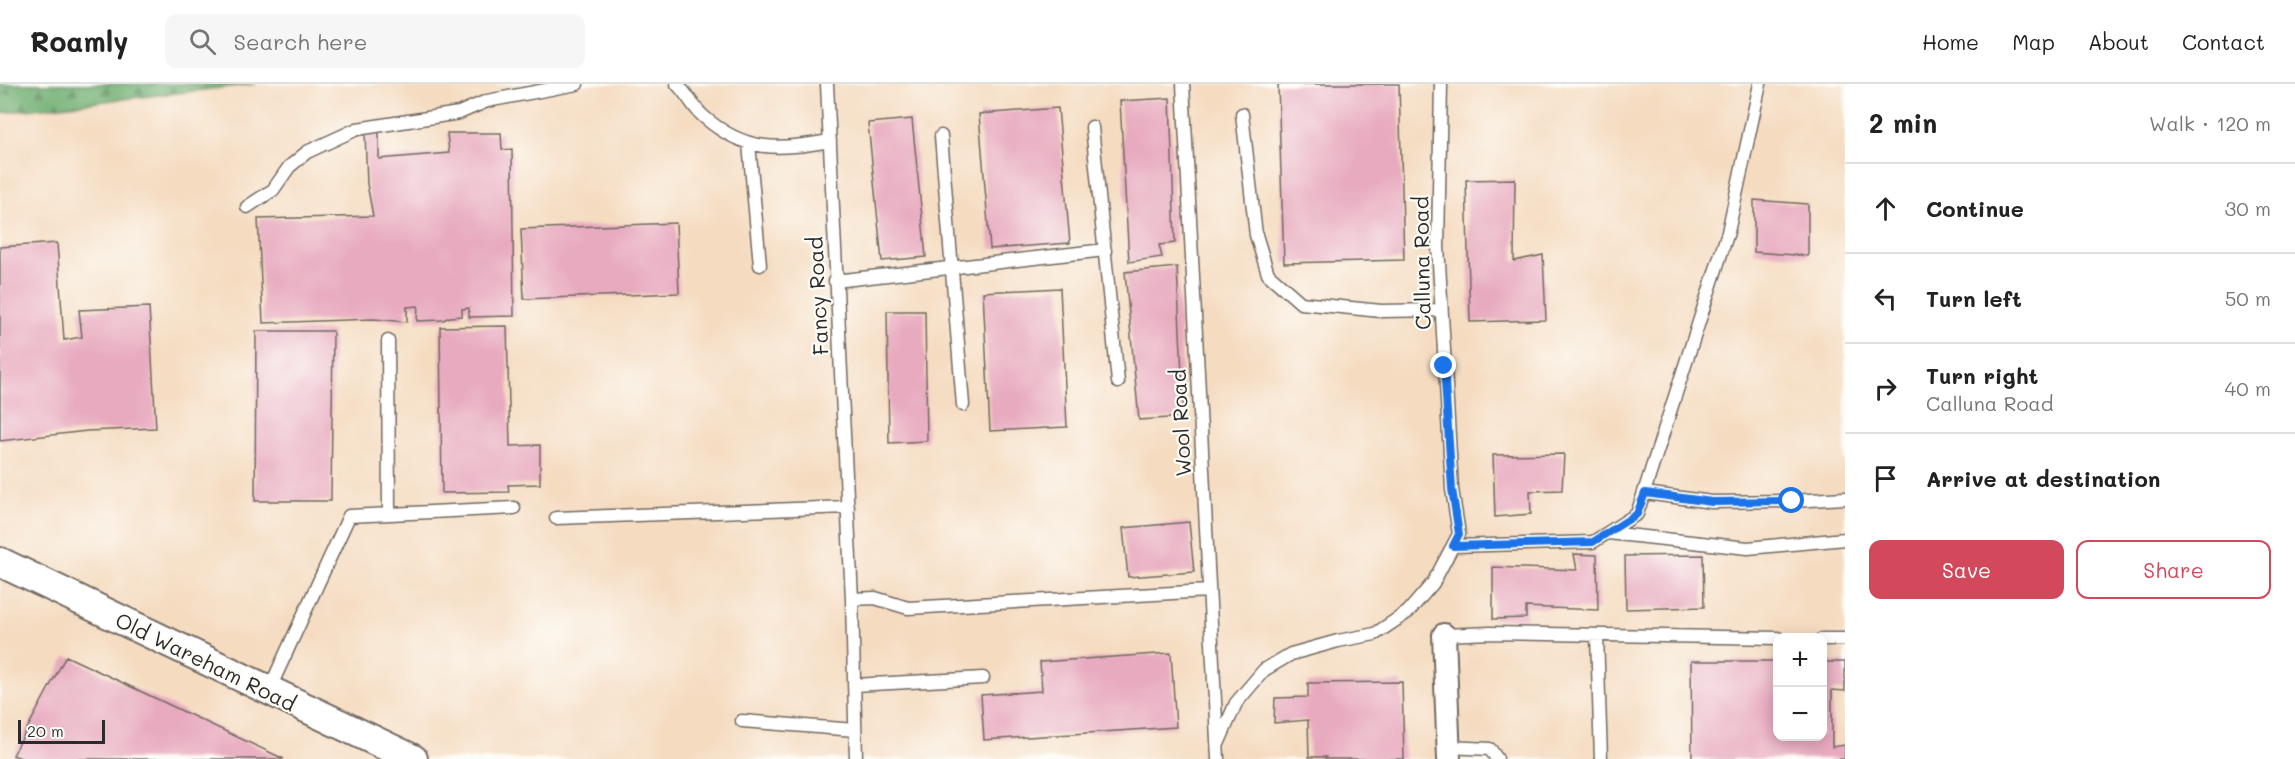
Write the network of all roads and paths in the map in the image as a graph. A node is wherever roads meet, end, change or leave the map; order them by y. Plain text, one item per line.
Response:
1 (577, 84) edge
2 (677, 84) edge
3 (827, 84) edge
4 (1183, 84) edge
5 (1441, 84) edge
6 (1760, 84) edge
7 (1242, 114) dead end
8 (1092, 127) dead end
9 (941, 136) dead end
10 (830, 141) junction
11 (749, 144) junction
12 (247, 207) dead end
13 (1104, 250) junction
14 (760, 265) dead end
15 (952, 268) junction
16 (835, 281) junction
17 (1441, 310) junction
18 (388, 341) dead end
19 (1118, 382) dead end
20 (963, 405) dead end
21 (1645, 493) junction
22 (1845, 498) edge
23 (848, 507) junction
24 (514, 508) dead end
25 (389, 514) junction
26 (556, 518) dead end
27 (1608, 533) junction
28 (1845, 539) edge
29 (1453, 546) junction
30 (0, 562) edge
31 (1208, 591) junction
32 (852, 599) junction
33 (1444, 635) joint
34 (1597, 635) junction
35 (1773, 638) edge
36 (1827, 639) edge
37 (1845, 639) edge
38 (982, 678) dead end
39 (854, 685) junction
40 (269, 691) junction
41 (742, 721) dead end
42 (855, 730) junction
43 (1218, 744) junction
44 (1449, 753) edge
45 (413, 759) edge
46 (856, 759) edge
47 (1218, 759) edge
48 (1497, 759) edge
49 (1601, 759) edge

1 - 12 lane
2 - 11 lane
3 - 10 lane, Fancy Road
4 - 31 lane, Wool Road
5 - 17 lane, Calluna Road
6 - 21 lane
7 - 17 lane
8 - 13 lane
9 - 15 lane
10 - 11 lane
10 - 16 lane, Fancy Road
11 - 14 lane
13 - 15 lane
13 - 19 lane
15 - 16 lane
15 - 20 lane
16 - 23 lane, Fancy Road
17 - 29 lane, Calluna Road
18 - 25 lane
21 - 22 lane
21 - 27 lane
23 - 26 lane
23 - 32 lane, Fancy Road
24 - 25 lane
25 - 40 lane
27 - 28 lane
27 - 29 lane
29 - 43 lane, Calluna Road
30 - 40 street, Old Wareham Road
31 - 32 lane
31 - 43 lane, Wool Road
32 - 39 lane, Fancy Road
33 - 34 lane
33 - 44 street
34 - 35 lane
34 - 49 lane
36 - 37 lane
38 - 39 lane
39 - 42 lane, Fancy Road
40 - 45 street, Old Wareham Road
41 - 42 lane
42 - 46 lane, Fancy Road
43 - 47 lane, Wool Road
44 - 48 lane

